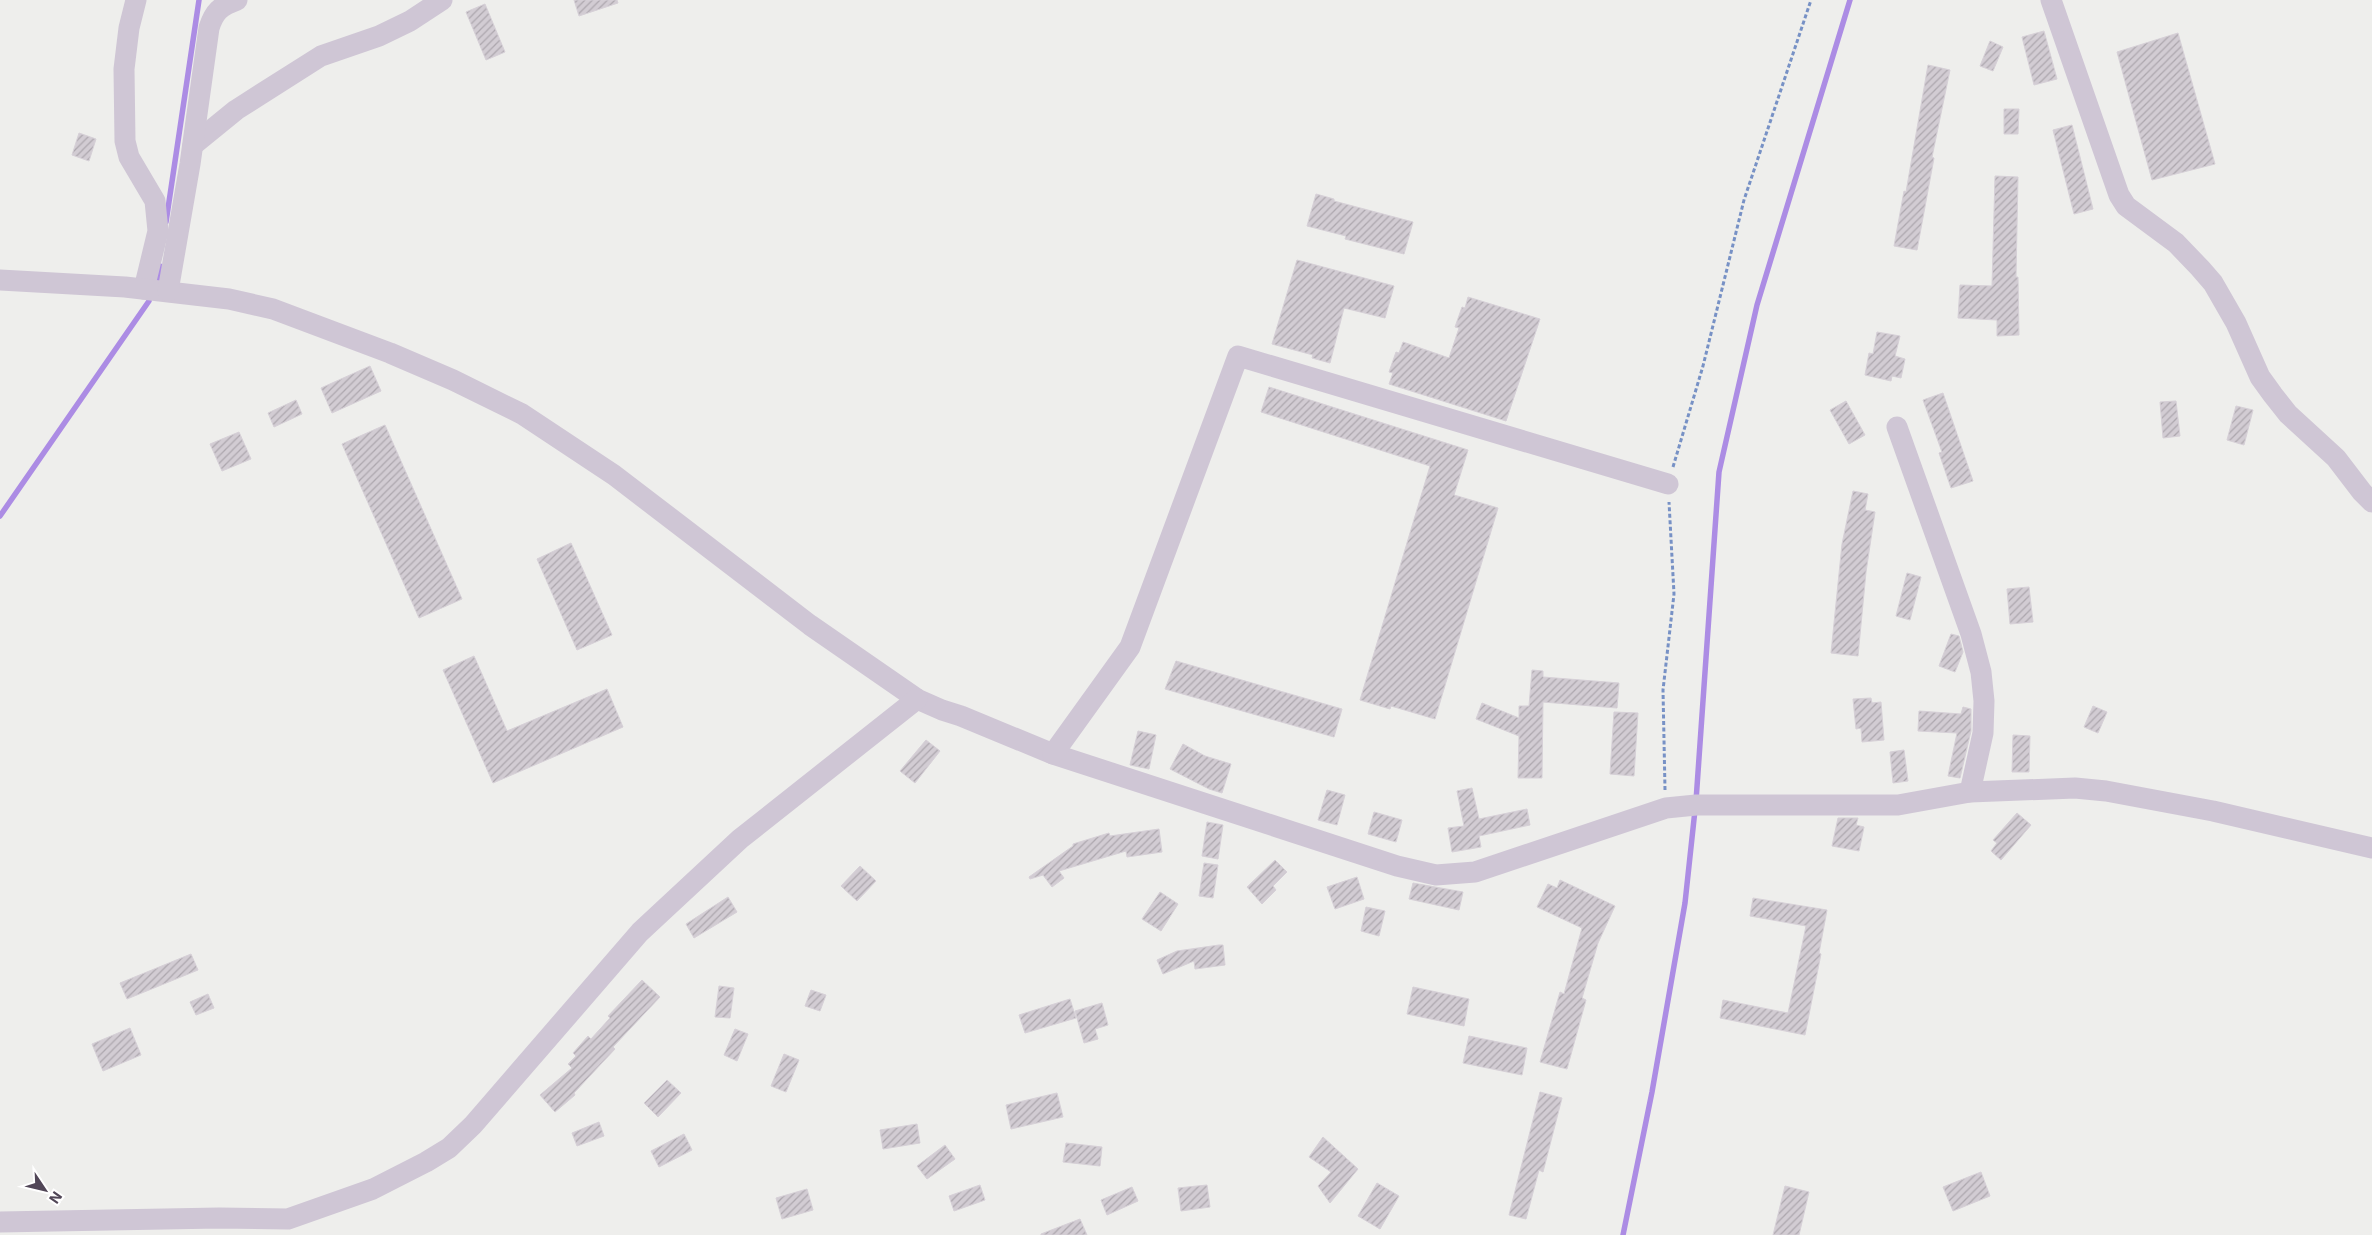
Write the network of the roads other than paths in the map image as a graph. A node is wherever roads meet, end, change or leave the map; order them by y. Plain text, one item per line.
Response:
1 (136, 0) edge
2 (237, 0) edge
3 (442, 0) edge
4 (2051, 0) edge
5 (193, 145) junction
6 (0, 280) edge
7 (144, 289) junction
8 (168, 291) junction
9 (1897, 427) dead end
10 (1668, 484) road end
11 (2372, 502) edge
12 (917, 699) junction
13 (1053, 754) junction
14 (1970, 792) junction
15 (2372, 848) edge
16 (0, 1222) edge

1 - 7 street
2 - 5 street
3 - 5 street
4 - 11 street
5 - 8 street
6 - 7 street
7 - 8 street
8 - 12 street
9 - 14 street
10 - 13 street
12 - 13 street
12 - 16 street
13 - 14 street
14 - 15 street

